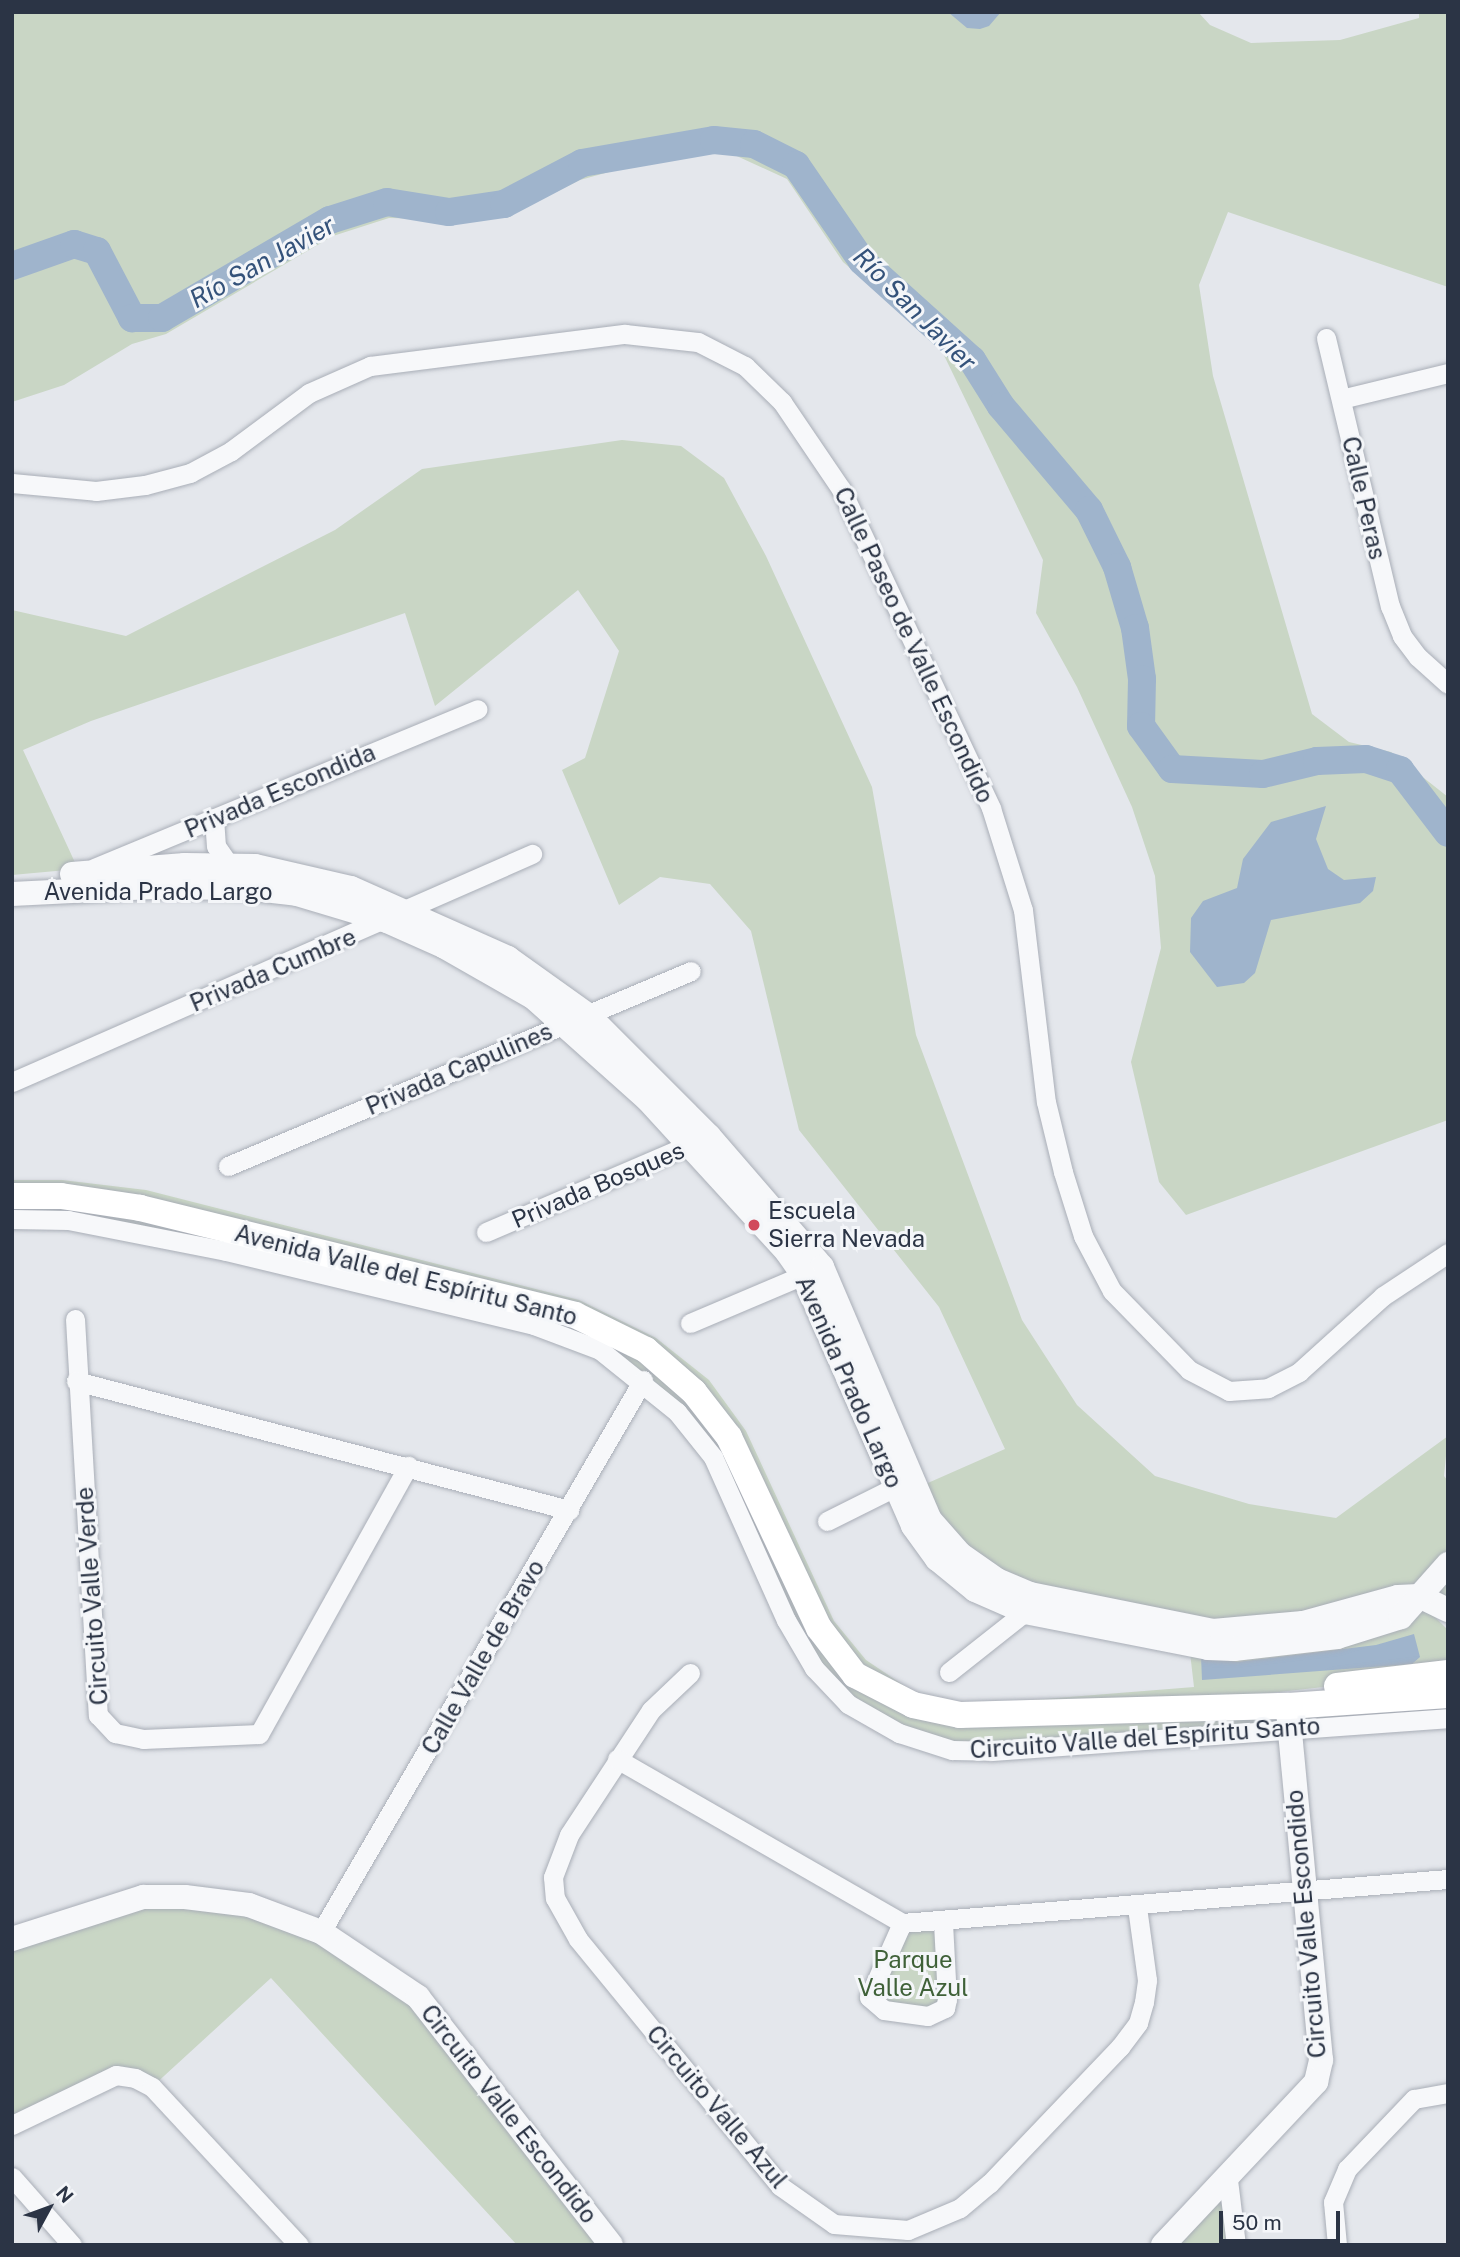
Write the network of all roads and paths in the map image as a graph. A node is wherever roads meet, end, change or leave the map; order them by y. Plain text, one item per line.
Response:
1 (1326, 338) dead end
2 (1448, 373) edge
3 (1341, 400) junction
4 (12, 483) edge
5 (1448, 684) edge
6 (477, 709) dead end
7 (214, 818) junction
8 (532, 854) dead end
9 (230, 866) junction
10 (82, 873) junction
11 (12, 878) edge
12 (45, 890) junction
13 (12, 894) edge
14 (12, 904) edge
15 (410, 911) junction
16 (387, 921) junction
17 (691, 971) dead end
18 (577, 1019) junction
19 (12, 1083) edge
20 (701, 1141) junction
21 (228, 1166) dead end
22 (12, 1196) edge
23 (12, 1219) edge
24 (486, 1232) dead end
25 (1448, 1253) edge
26 (813, 1271) junction
27 (75, 1319) dead end
28 (690, 1324) dead end
29 (643, 1380) junction
30 (76, 1381) junction
31 (408, 1466) junction
32 (903, 1482) junction
33 (569, 1510) junction
34 (827, 1521) dead end
35 (1448, 1564) edge
36 (1419, 1596) junction
37 (1062, 1610) junction
38 (1448, 1610) edge
39 (1025, 1612) junction
40 (1448, 1630) edge
41 (949, 1672) dead end
42 (690, 1673) dead end
43 (1448, 1673) edge
44 (1448, 1696) edge
45 (1193, 1706) junction
46 (1288, 1715) junction
47 (1448, 1718) edge
48 (617, 1759) junction
49 (1448, 1879) edge
50 (1305, 1890) junction
51 (1137, 1907) junction
52 (902, 1923) junction
53 (943, 1923) junction
54 (321, 1933) junction
55 (12, 1938) edge
56 (1448, 2093) edge
57 (12, 2125) edge
58 (12, 2177) edge
59 (1228, 2180) junction
60 (72, 2245) edge
61 (299, 2245) edge
62 (611, 2245) edge
63 (1163, 2245) edge
64 (1236, 2245) edge
65 (1337, 2245) edge

1 - 3 street, Calle Peras
2 - 3 street
3 - 5 street, Calle Peras
4 - 25 street, Calle Paseo de Valle Escondido
6 - 7 street, Privada Escondida
7 - 9 street
7 - 10 street, Privada Escondida
8 - 15 street, Privada Cumbre
9 - 10 street, Avenida Prado Largo
9 - 15 street, Avenida Prado Largo
10 - 11 street, Avenida Prado Largo
10 - 12 street, Privada Escondida
12 - 13 street, Avenida Prado Largo
12 - 14 street, Privada Escondida
12 - 16 street, Avenida Prado Largo
15 - 16 street, Privada Cumbre
15 - 18 street, Avenida Prado Largo
16 - 18 street, Avenida Prado Largo
16 - 19 street, Privada Cumbre
17 - 18 street, Privada Capulines
18 - 20 street, Avenida Prado Largo
18 - 21 street, Privada Capulines
20 - 24 street, Privada Bosques
20 - 26 street, Avenida Prado Largo
22 - 45 main road, Avenida Valle del Espíritu Santo
23 - 29 street, Circuito Valle del Espíritu Santo
26 - 28 street
26 - 32 street, Avenida Prado Largo
27 - 30 street, Circuito Valle Verde
29 - 33 street, Calle Valle de Bravo
29 - 46 street, Circuito Valle del Espíritu Santo
30 - 31 street
30 - 31 street, Circuito Valle Verde
31 - 33 street
32 - 34 street
32 - 37 street, Avenida Prado Largo
32 - 39 street, Avenida Prado Largo
33 - 54 street, Calle Valle de Bravo
35 - 36 street
36 - 37 street, Avenida Prado Largo
36 - 38 street
36 - 40 street
37 - 39 street, Avenida Prado Largo
39 - 41 street
42 - 48 street, Circuito Valle Azul
43 - 45 main road, Avenida Valle del Espíritu Santo
44 - 46 main road, Avenida Valle del Espíritu Santo
45 - 46 main road, Avenida Valle del Espíritu Santo
46 - 47 street, Circuito Valle del Espíritu Santo
46 - 50 street, Circuito Valle Escondido
48 - 51 street, Circuito Valle Azul
48 - 52 street
49 - 50 street
50 - 51 street
50 - 59 street, Circuito Valle Escondido
51 - 53 street
52 - 53 street
52 - 53 street
54 - 55 street, Circuito Valle Escondido
54 - 62 street, Circuito Valle Escondido
56 - 65 street
57 - 61 street
58 - 60 street
59 - 63 street, Circuito Valle Escondido
59 - 64 street

